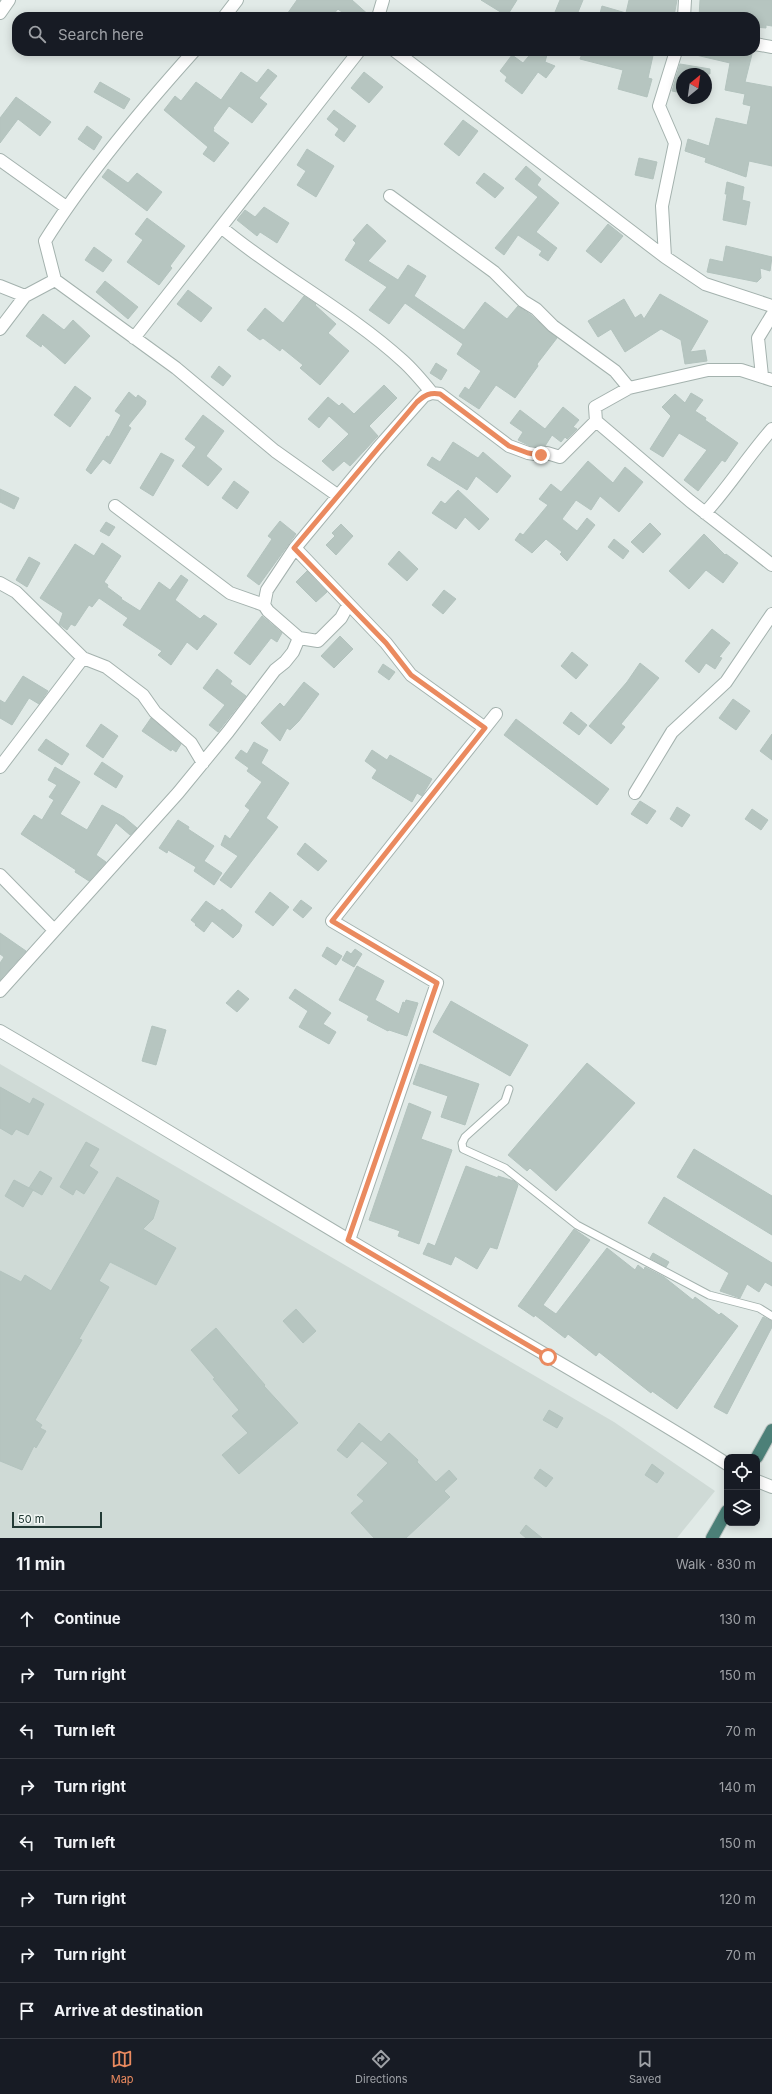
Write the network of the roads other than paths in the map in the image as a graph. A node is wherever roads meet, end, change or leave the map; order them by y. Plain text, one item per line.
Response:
1 (9, 0) edge
2 (238, 0) edge
3 (383, 0) edge
4 (685, 0) edge
5 (228, 12) edge
6 (379, 12) edge
7 (684, 12) edge
8 (0, 13) edge
9 (760, 45) edge
10 (772, 47) edge
11 (189, 56) edge
12 (355, 56) edge
13 (402, 56) edge
14 (674, 56) edge
15 (0, 160) edge
16 (390, 196) dead end
17 (66, 207) junction
18 (221, 226) junction
19 (665, 257) junction
20 (55, 280) junction
21 (0, 286) edge
22 (25, 296) junction
23 (772, 306) edge
24 (772, 315) edge
25 (0, 328) edge
26 (134, 338) junction
27 (767, 378) edge
28 (630, 388) junction
29 (432, 392) junction
30 (596, 421) junction
31 (772, 429) edge
32 (337, 496) junction
33 (115, 506) dead end
34 (705, 512) junction
35 (294, 548) junction
36 (772, 565) edge
37 (0, 583) edge
38 (264, 605) junction
39 (348, 605) junction
40 (772, 614) edge
41 (299, 638) junction
42 (83, 658) junction
43 (496, 714) dead end
44 (485, 728) junction
45 (203, 763) junction
46 (0, 767) edge
47 (635, 793) dead end
48 (0, 875) edge
49 (54, 930) junction
50 (0, 991) edge
51 (0, 1031) edge
52 (509, 1089) dead end
53 (348, 1240) junction
54 (772, 1316) edge
55 (772, 1430) edge
56 (759, 1454) edge
57 (724, 1462) edge
58 (760, 1482) edge
59 (772, 1487) edge
60 (724, 1516) edge
61 (712, 1538) edge

1 - 8 street
2 - 5 street
3 - 6 street
4 - 7 street
9 - 10 street
11 - 17 street
12 - 18 street
13 - 19 street
14 - 19 street
15 - 17 street
16 - 28 street
17 - 20 street
18 - 26 street
18 - 29 street
19 - 23 street
20 - 22 street
20 - 26 street
21 - 22 street
22 - 25 street
24 - 27 street
26 - 32 street
27 - 28 street
28 - 30 street
29 - 30 street
29 - 32 street
30 - 34 street
31 - 34 street
32 - 35 street
33 - 38 street
34 - 36 street
35 - 38 street
35 - 39 street
37 - 42 street
38 - 41 street
39 - 41 street
39 - 44 street
40 - 47 street
41 - 45 street
42 - 45 street
42 - 46 street
43 - 44 street
44 - 53 street
45 - 49 street
48 - 49 street
49 - 50 street
51 - 53 street
52 - 54 lane
53 - 57 street
55 - 56 highway
58 - 59 street
60 - 61 highway

